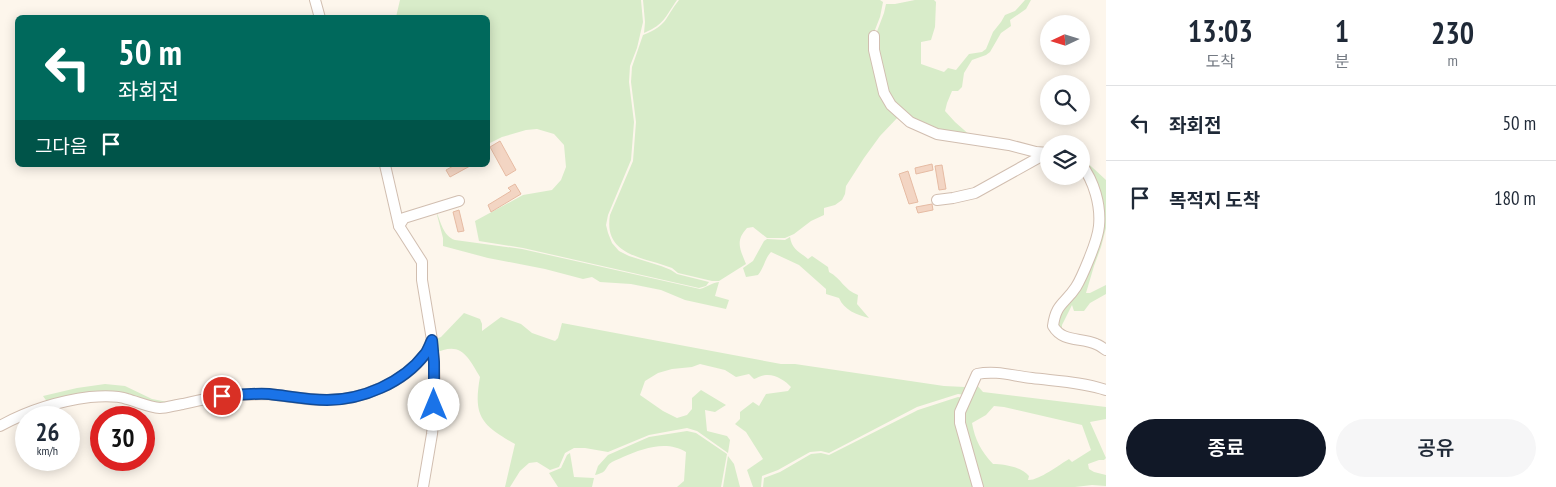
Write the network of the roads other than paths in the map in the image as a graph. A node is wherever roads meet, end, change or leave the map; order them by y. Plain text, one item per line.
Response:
1 (315, 0) edge
2 (319, 15) edge
3 (874, 36) dead end
4 (1040, 152) edge
5 (1040, 157) edge
6 (384, 167) edge
7 (1090, 178) edge
8 (937, 200) dead end
9 (459, 201) dead end
10 (399, 226) junction
11 (432, 340) junction
12 (1106, 350) edge
13 (1106, 390) edge
14 (0, 426) edge
15 (423, 487) edge
16 (978, 487) edge

1 - 2 street
3 - 4 street
5 - 8 street
6 - 10 street
7 - 12 street
9 - 10 street
10 - 11 street
11 - 14 street
11 - 15 street
13 - 16 street

